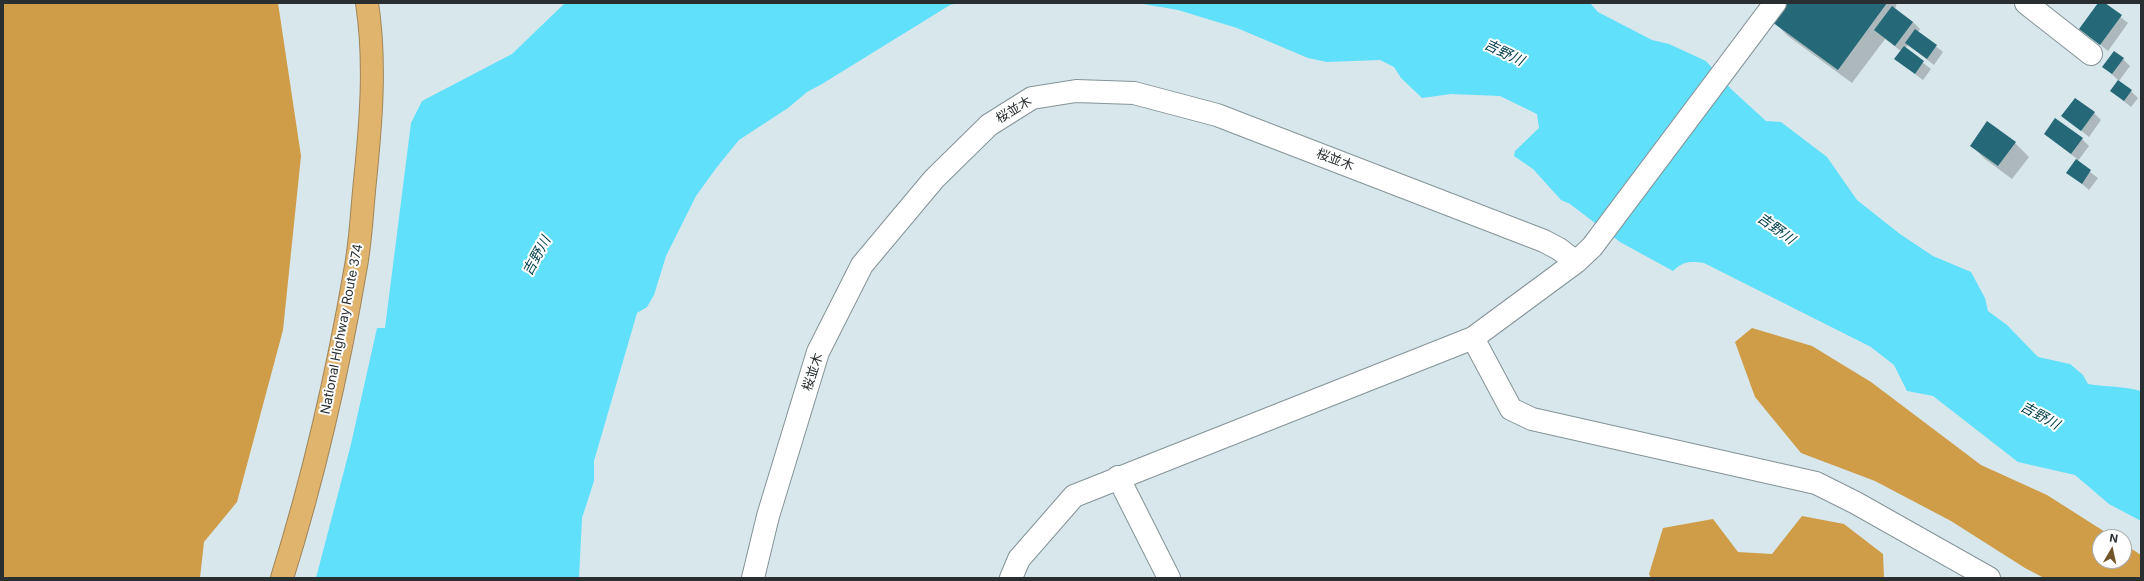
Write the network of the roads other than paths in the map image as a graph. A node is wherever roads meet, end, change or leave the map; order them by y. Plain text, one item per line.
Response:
1 (367, 3) edge
2 (1775, 3) edge
3 (2026, 3) edge
4 (2091, 54) dead end
5 (1576, 262) junction
6 (1473, 338) junction
7 (1118, 477) junction
8 (282, 578) edge
9 (753, 578) edge
10 (1011, 578) edge
11 (1168, 578) edge
12 (1990, 578) edge

1 - 8 highway, National Highway Route 374
2 - 5 street
3 - 4 street
5 - 6 street
5 - 9 street, 桜並木
6 - 7 street
6 - 12 street
7 - 10 street
7 - 11 street

